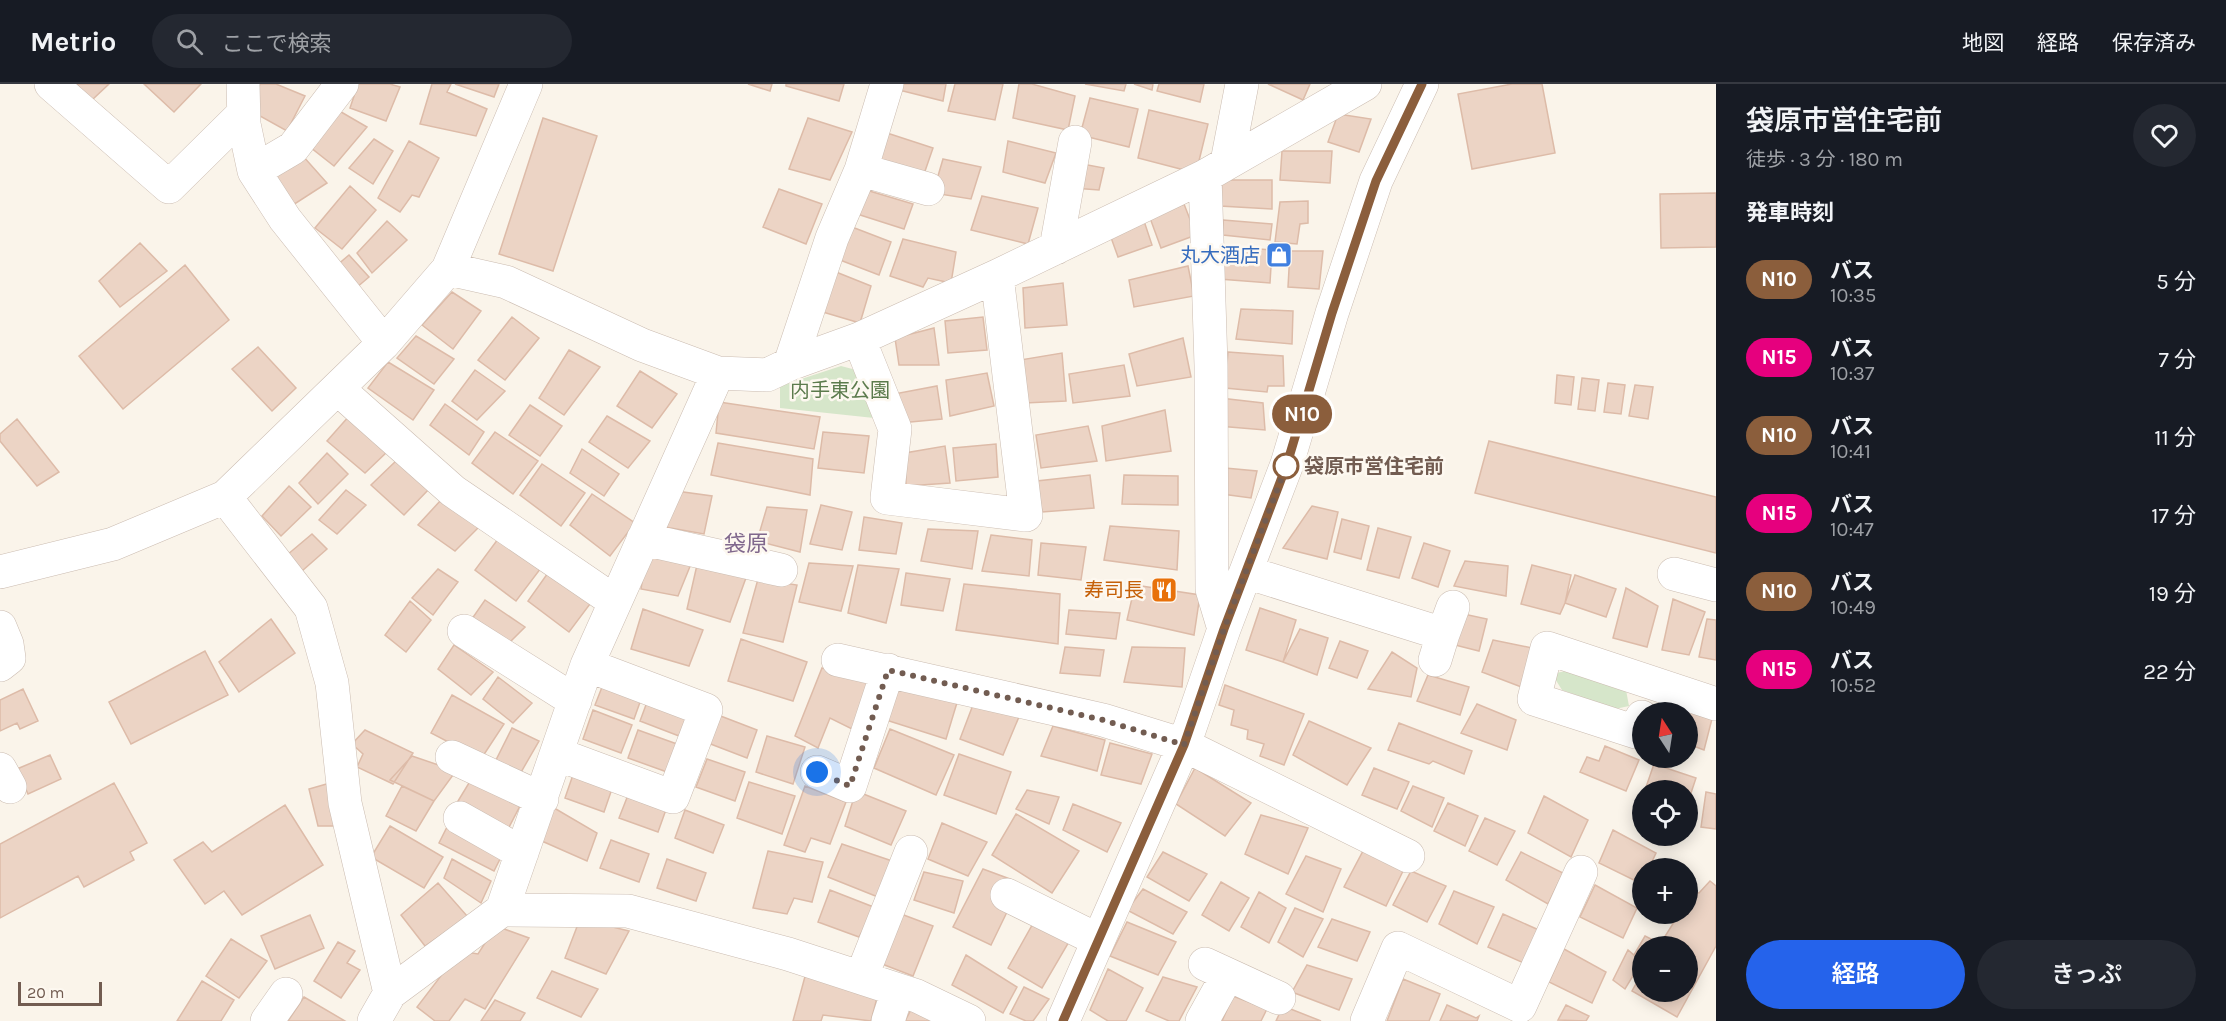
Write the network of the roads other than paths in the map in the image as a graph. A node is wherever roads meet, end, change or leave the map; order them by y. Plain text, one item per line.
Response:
1 (51, 84) edge
2 (342, 84) edge
3 (526, 84) edge
4 (887, 84) edge
5 (1242, 84) edge
6 (1365, 84) edge
7 (1422, 84) edge
8 (243, 99) edge
9 (1076, 142) dead end
10 (1216, 169) junction
11 (861, 170) junction
12 (254, 171) junction
13 (928, 189) dead end
14 (1056, 248) junction
15 (448, 268) junction
16 (997, 276) junction
17 (860, 339) junction
18 (384, 343) junction
19 (790, 364) junction
20 (718, 374) junction
21 (338, 389) junction
22 (225, 497) junction
23 (643, 539) junction
24 (781, 570) dead end
25 (0, 572) edge
26 (1246, 572) junction
27 (1674, 573) dead end
28 (1716, 585) edge
29 (614, 601) junction
30 (0, 627) edge
31 (1224, 629) junction
32 (464, 632) dead end
33 (1443, 634) dead end
34 (838, 660) dead end
35 (0, 665) edge
36 (586, 665) junction
37 (888, 670) junction
38 (575, 701) junction
39 (1698, 704) edge
40 (1716, 704) edge
41 (1184, 745) junction
42 (557, 754) junction
43 (452, 757) dead end
44 (817, 772) dead end
45 (542, 799) junction
46 (460, 818) dead end
47 (911, 852) dead end
48 (522, 853) junction
49 (1408, 856) dead end
50 (1581, 872) dead end
51 (1007, 895) dead end
52 (502, 910) junction
53 (1098, 940) junction
54 (861, 978) junction
55 (898, 990) junction
56 (286, 994) dead end
57 (1279, 998) dead end
58 (381, 1013) edge
59 (267, 1021) edge
60 (888, 1021) edge
61 (969, 1021) edge
62 (1063, 1021) edge
63 (1202, 1021) edge
64 (1367, 1021) edge

1 - 8 street
2 - 12 street
3 - 15 street
4 - 11 street
5 - 10 street
6 - 10 street
7 - 26 street
8 - 12 street
9 - 14 street
10 - 14 street
10 - 31 street
11 - 13 street
11 - 19 street
12 - 18 street
14 - 16 street
15 - 18 street
15 - 20 street
16 - 17 street
16 - 17 street
17 - 19 street
18 - 21 street
19 - 20 street
20 - 23 street
21 - 22 street
21 - 29 street
22 - 25 street
22 - 58 street
23 - 24 street
23 - 29 street
26 - 31 street
26 - 33 street
27 - 28 street
29 - 36 street
30 - 35 street
31 - 41 street
32 - 38 street
34 - 37 street
36 - 38 street
36 - 42 street
37 - 41 street
37 - 44 street
38 - 42 street
39 - 40 street
41 - 49 street
41 - 53 street
42 - 45 street
43 - 45 street
45 - 48 street
46 - 48 street
47 - 54 street
48 - 52 street
50 - 64 street
51 - 53 street
52 - 54 street
52 - 58 street
53 - 62 street
54 - 55 street
55 - 60 street
55 - 61 street
56 - 59 street
57 - 63 street

